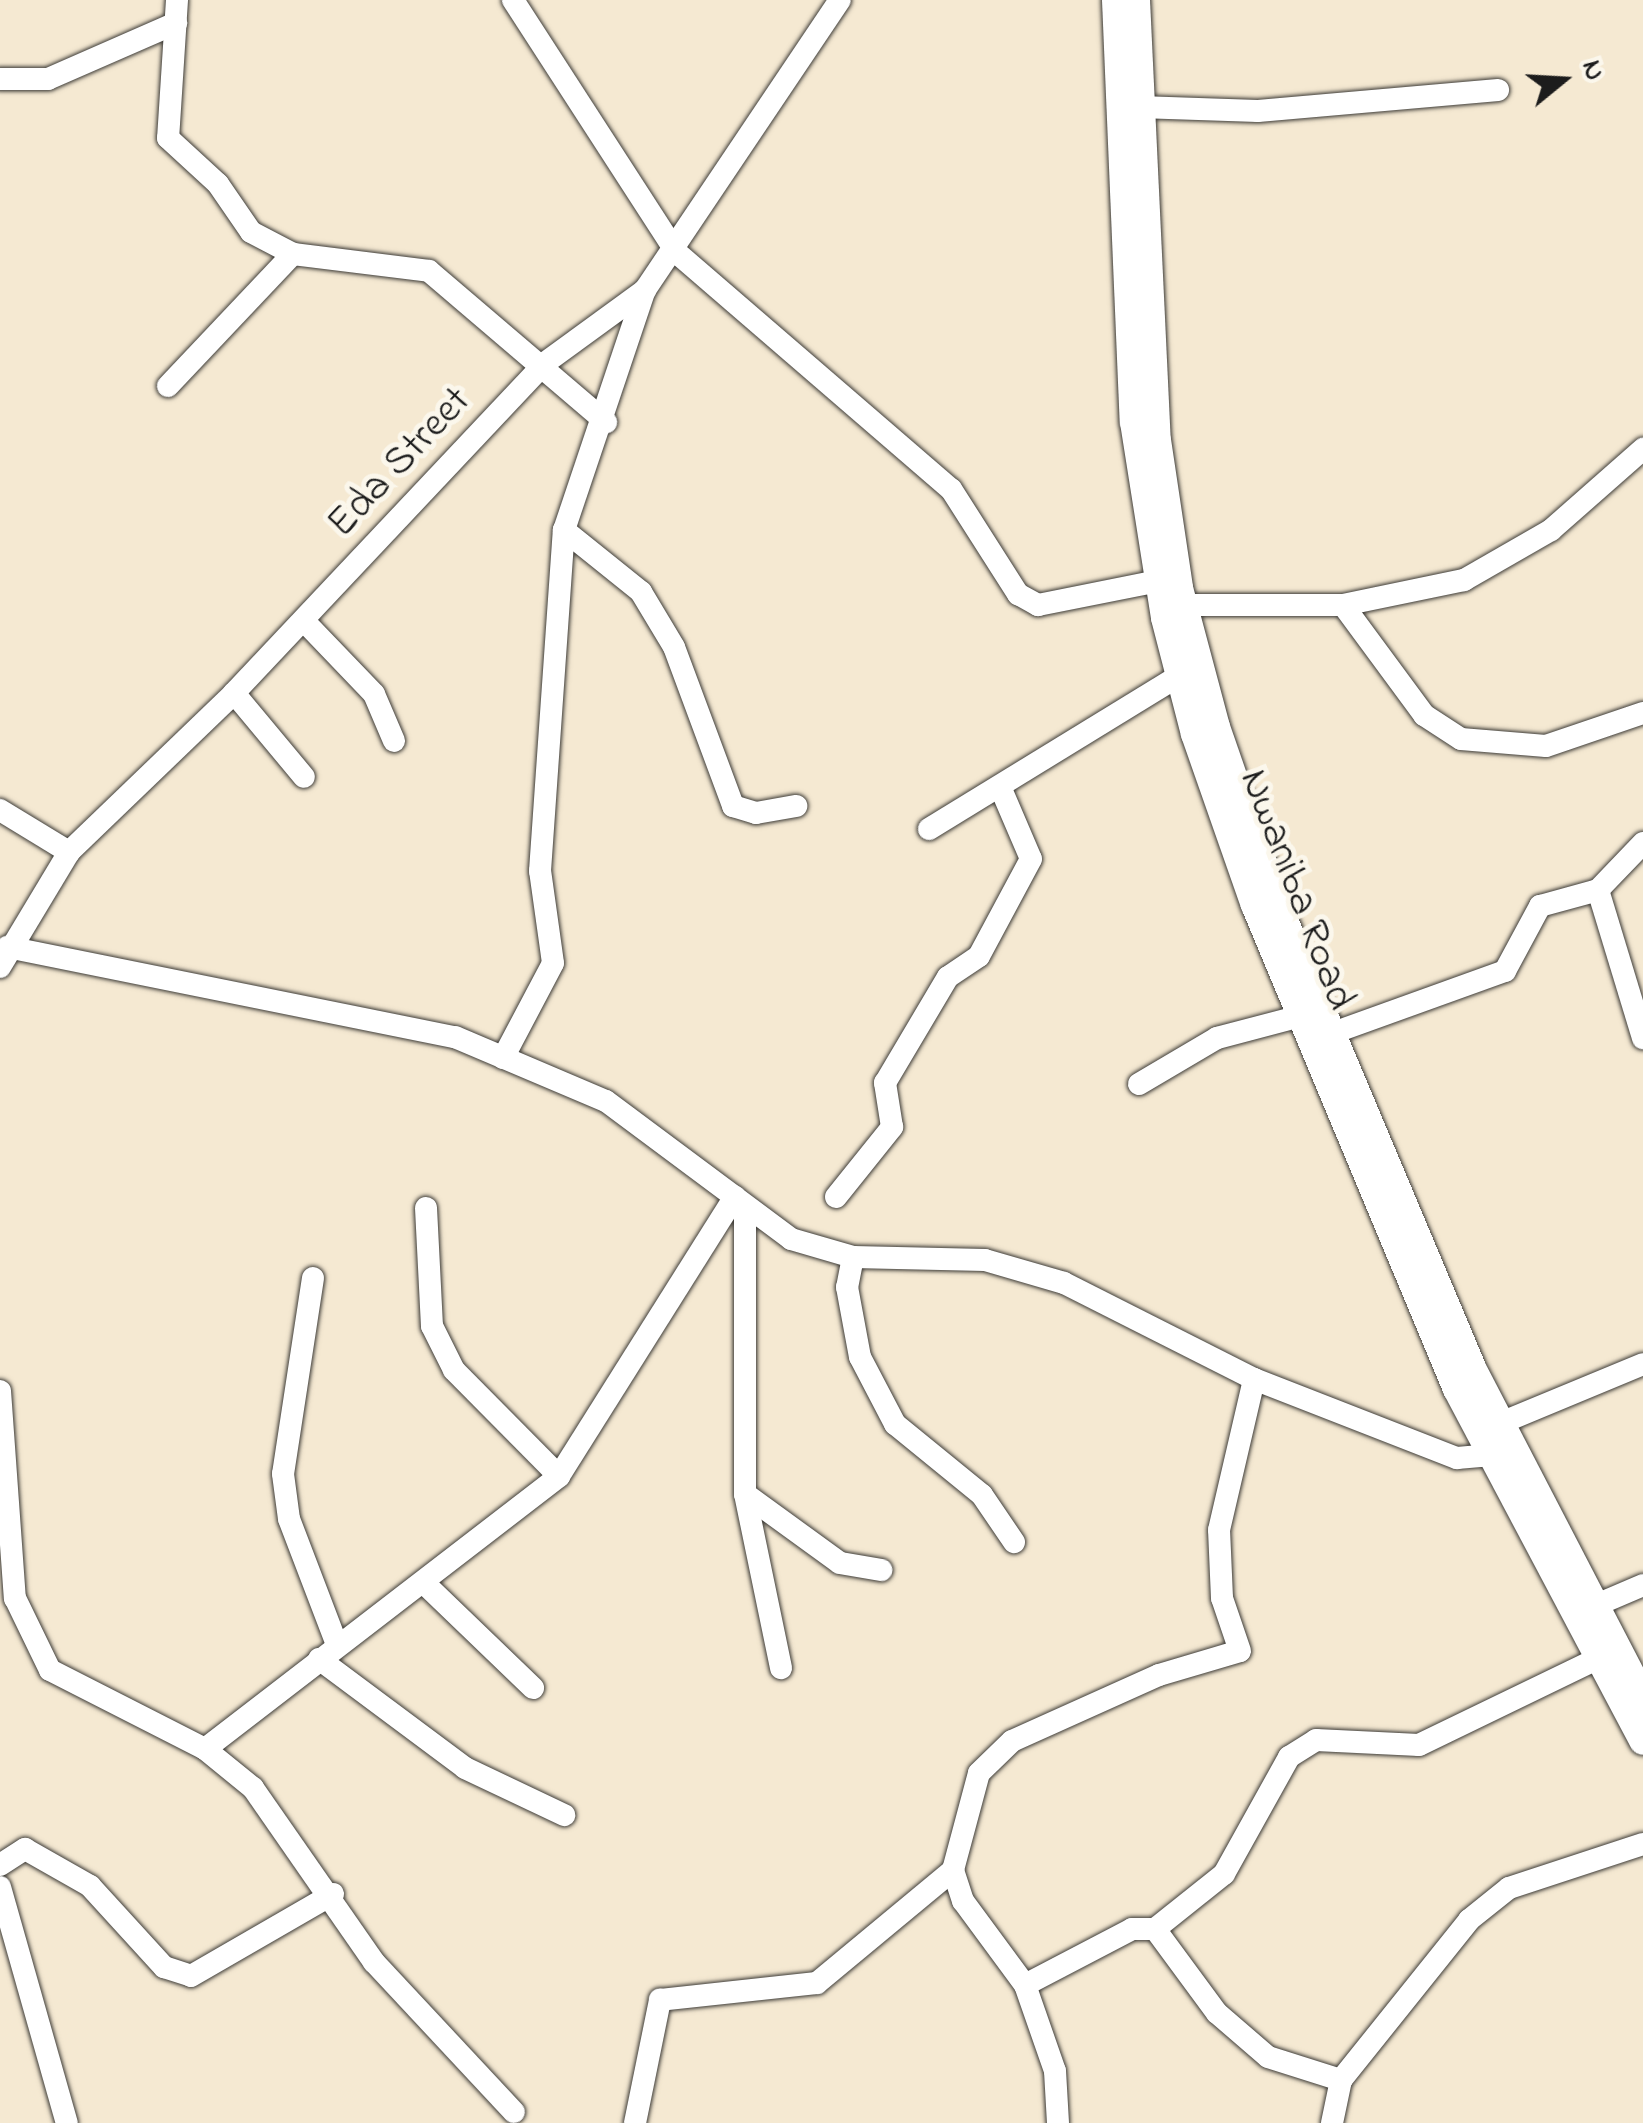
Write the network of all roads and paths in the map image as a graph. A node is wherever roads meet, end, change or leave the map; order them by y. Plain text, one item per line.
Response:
1 (514, 0) edge
2 (840, 0) edge
3 (1116, 0) edge
4 (1136, 0) edge
5 (176, 12) edge
6 (0, 79) edge
7 (1498, 90) dead end
8 (1139, 107) junction
9 (676, 252) junction
10 (293, 254) junction
11 (645, 290) junction
12 (545, 363) junction
13 (168, 386) dead end
14 (606, 422) junction
15 (1643, 449) edge
16 (564, 530) junction
17 (1158, 580) junction
18 (1182, 605) junction
19 (1343, 605) junction
20 (304, 621) junction
21 (1179, 676) junction
22 (234, 693) junction
23 (1643, 713) edge
24 (394, 741) dead end
25 (304, 777) dead end
26 (1001, 789) junction
27 (796, 806) dead end
28 (0, 810) edge
29 (929, 829) dead end
30 (1643, 842) edge
31 (68, 852) junction
32 (1598, 890) junction
33 (4, 957) edge
34 (1300, 1016) junction
35 (1641, 1024) edge
36 (1330, 1034) junction
37 (503, 1058) junction
38 (1140, 1084) dead end
39 (836, 1196) dead end
40 (740, 1203) junction
41 (426, 1208) dead end
42 (853, 1256) junction
43 (313, 1278) dead end
44 (1643, 1364) edge
45 (1254, 1380) junction
46 (0, 1391) edge
47 (1488, 1437) junction
48 (558, 1476) junction
49 (745, 1494) junction
50 (1014, 1542) dead end
51 (880, 1570) dead end
52 (425, 1584) junction
53 (1643, 1584) edge
54 (1594, 1606) junction
55 (328, 1652) junction
56 (1599, 1658) junction
57 (780, 1668) dead end
58 (533, 1688) dead end
59 (1643, 1698) edge
60 (1643, 1742) edge
61 (205, 1749) junction
62 (564, 1815) dead end
63 (1643, 1844) edge
64 (0, 1865) edge
65 (953, 1870) junction
66 (0, 1887) edge
67 (333, 1894) junction
68 (1155, 1929) junction
69 (1026, 1985) junction
70 (1341, 2080) junction
71 (514, 2112) dead end
72 (68, 2123) edge
73 (635, 2123) edge
74 (1058, 2123) edge
75 (1332, 2123) edge

1 - 9 street
2 - 9 street, Eda Street
3 - 17 main road, Nwaniba Road
4 - 8 main road
5 - 6 street
5 - 10 street
7 - 8 street
8 - 18 main road
9 - 11 street, Eda Street
9 - 17 street
10 - 12 street
10 - 13 street
11 - 12 street, Eda Street
11 - 14 street
12 - 14 street
12 - 20 street, Eda Street
14 - 16 street
15 - 19 street
16 - 27 street
16 - 37 street
17 - 21 main road, Nwaniba Road
18 - 19 street
18 - 36 main road
19 - 23 street
20 - 22 street, Eda Street
20 - 24 street
21 - 26 street
21 - 34 main road, Nwaniba Road
22 - 25 street
22 - 31 street, Eda Street
26 - 29 street
26 - 39 street
28 - 31 street
30 - 32 street
31 - 33 street, Eda Street
32 - 35 street
32 - 36 street
33 - 37 street
34 - 38 street
34 - 47 main road, Nwaniba Road
36 - 47 main road
37 - 40 street
40 - 42 street
40 - 48 street
40 - 49 street
41 - 48 street
42 - 45 street
42 - 50 street
43 - 55 street
44 - 47 street
45 - 47 street
45 - 65 street
46 - 61 street
47 - 54 main road
47 - 56 main road, Nwaniba Road
48 - 52 street
49 - 51 street
49 - 57 street
52 - 55 street
52 - 58 street
53 - 54 street
54 - 59 main road
55 - 61 street
55 - 62 street
56 - 60 main road, Nwaniba Road
56 - 68 street
61 - 67 street
63 - 70 street
64 - 67 street
65 - 69 street
65 - 73 street
66 - 72 street
67 - 71 street
68 - 69 street
68 - 70 street
69 - 74 street
70 - 75 street

